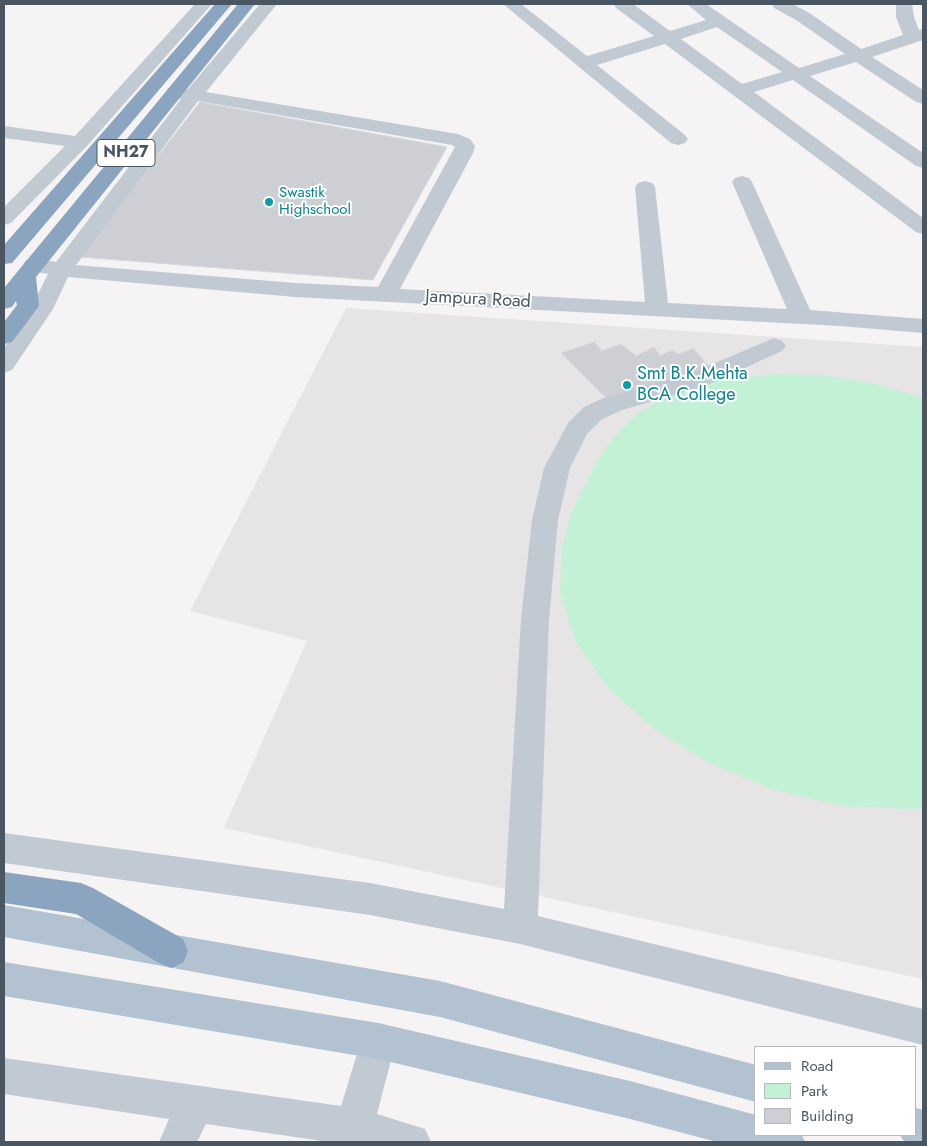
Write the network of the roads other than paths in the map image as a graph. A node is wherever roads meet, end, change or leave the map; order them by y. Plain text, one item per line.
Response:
1 (204, 4) edge
2 (224, 4) edge
3 (247, 4) edge
4 (269, 4) edge
5 (511, 4) edge
6 (622, 4) edge
7 (695, 4) edge
8 (786, 5) edge
9 (904, 10) edge
10 (720, 21) junction
11 (920, 31) edge
12 (667, 37) junction
13 (859, 56) junction
14 (584, 63) junction
15 (797, 74) junction
16 (740, 90) junction
17 (184, 93) junction
18 (923, 98) edge
19 (4, 132) edge
20 (678, 139) dead end
21 (80, 142) junction
22 (923, 162) edge
23 (742, 182) dead end
24 (645, 187) dead end
25 (4, 219) edge
26 (923, 228) edge
27 (4, 258) edge
28 (30, 270) junction
29 (61, 270) junction
30 (385, 295) junction
31 (4, 302) edge
32 (657, 309) junction
33 (802, 317) junction
34 (923, 326) edge
35 (4, 337) edge
36 (774, 346) dead end
37 (4, 365) edge
38 (4, 848) edge
39 (4, 888) edge
40 (4, 921) edge
41 (520, 928) junction
42 (171, 951) junction
43 (14, 985) edge
44 (923, 1027) edge
45 (378, 1040) junction
46 (4, 1076) edge
47 (754, 1083) edge
48 (196, 1103) junction
49 (754, 1133) edge
50 (352, 1134) edge
51 (764, 1136) edge
52 (178, 1142) edge
53 (412, 1142) edge
54 (786, 1142) edge

1 - 21 street
2 - 27 highway, NH27
3 - 17 highway, NH27
4 - 17 street
5 - 14 street
6 - 12 street
7 - 10 street
8 - 13 street
9 - 11 street
10 - 12 street
10 - 15 street
11 - 13 street
12 - 14 street
12 - 16 street
13 - 15 street
13 - 18 street
14 - 20 street
15 - 16 street
15 - 22 street
16 - 26 street
17 - 28 highway, NH27
17 - 29 street
17 - 30 street
19 - 21 street
21 - 25 street
23 - 33 street
24 - 32 street
28 - 29 street, Jampura Road
28 - 31 highway, NH27
28 - 35 highway
29 - 30 street, Jampura Road
29 - 37 street
30 - 32 street, Jampura Road
32 - 33 street, Jampura Road
33 - 34 street, Jampura Road
36 - 41 street
38 - 41 street
39 - 42 highway
40 - 42 main road
41 - 44 street
42 - 47 main road
43 - 45 main road
45 - 49 main road
45 - 50 street
46 - 48 street
48 - 50 street
48 - 52 street
50 - 53 street
51 - 54 main road

